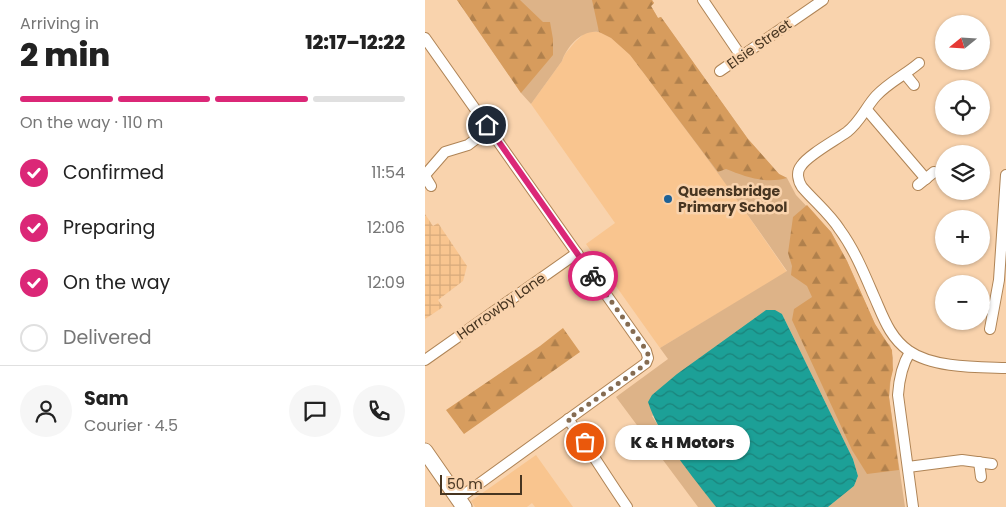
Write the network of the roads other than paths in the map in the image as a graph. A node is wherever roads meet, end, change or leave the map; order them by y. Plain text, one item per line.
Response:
1 (703, 0) edge
2 (823, 0) edge
3 (427, 45) edge
4 (741, 56) junction
5 (919, 63) dead end
6 (720, 71) dead end
7 (905, 74) junction
8 (914, 85) dead end
9 (867, 110) junction
10 (489, 129) junction
11 (425, 175) edge
12 (1006, 175) edge
13 (926, 178) dead end
14 (431, 186) dead end
15 (577, 253) junction
16 (990, 329) dead end
17 (910, 352) junction
18 (425, 360) edge
19 (1006, 368) edge
20 (568, 419) junction
21 (425, 451) edge
22 (979, 462) junction
23 (992, 464) dead end
24 (908, 467) junction
25 (981, 478) dead end
26 (629, 490) dead end
27 (620, 496) junction
28 (461, 503) edge
29 (627, 507) edge
30 (913, 507) edge

1 - 4 street
2 - 4 street, Elsie Street
3 - 10 street
4 - 6 street, Elsie Street
5 - 7 street
7 - 8 street
7 - 9 street
9 - 13 street
9 - 17 street
10 - 11 street
10 - 15 street
11 - 14 street
12 - 16 street
15 - 18 street, Harrowby Lane
15 - 20 street
17 - 19 street
17 - 24 street
20 - 27 street
20 - 28 street
21 - 28 street
22 - 23 street
22 - 24 street
22 - 25 street
24 - 30 street
26 - 27 street
27 - 29 street

